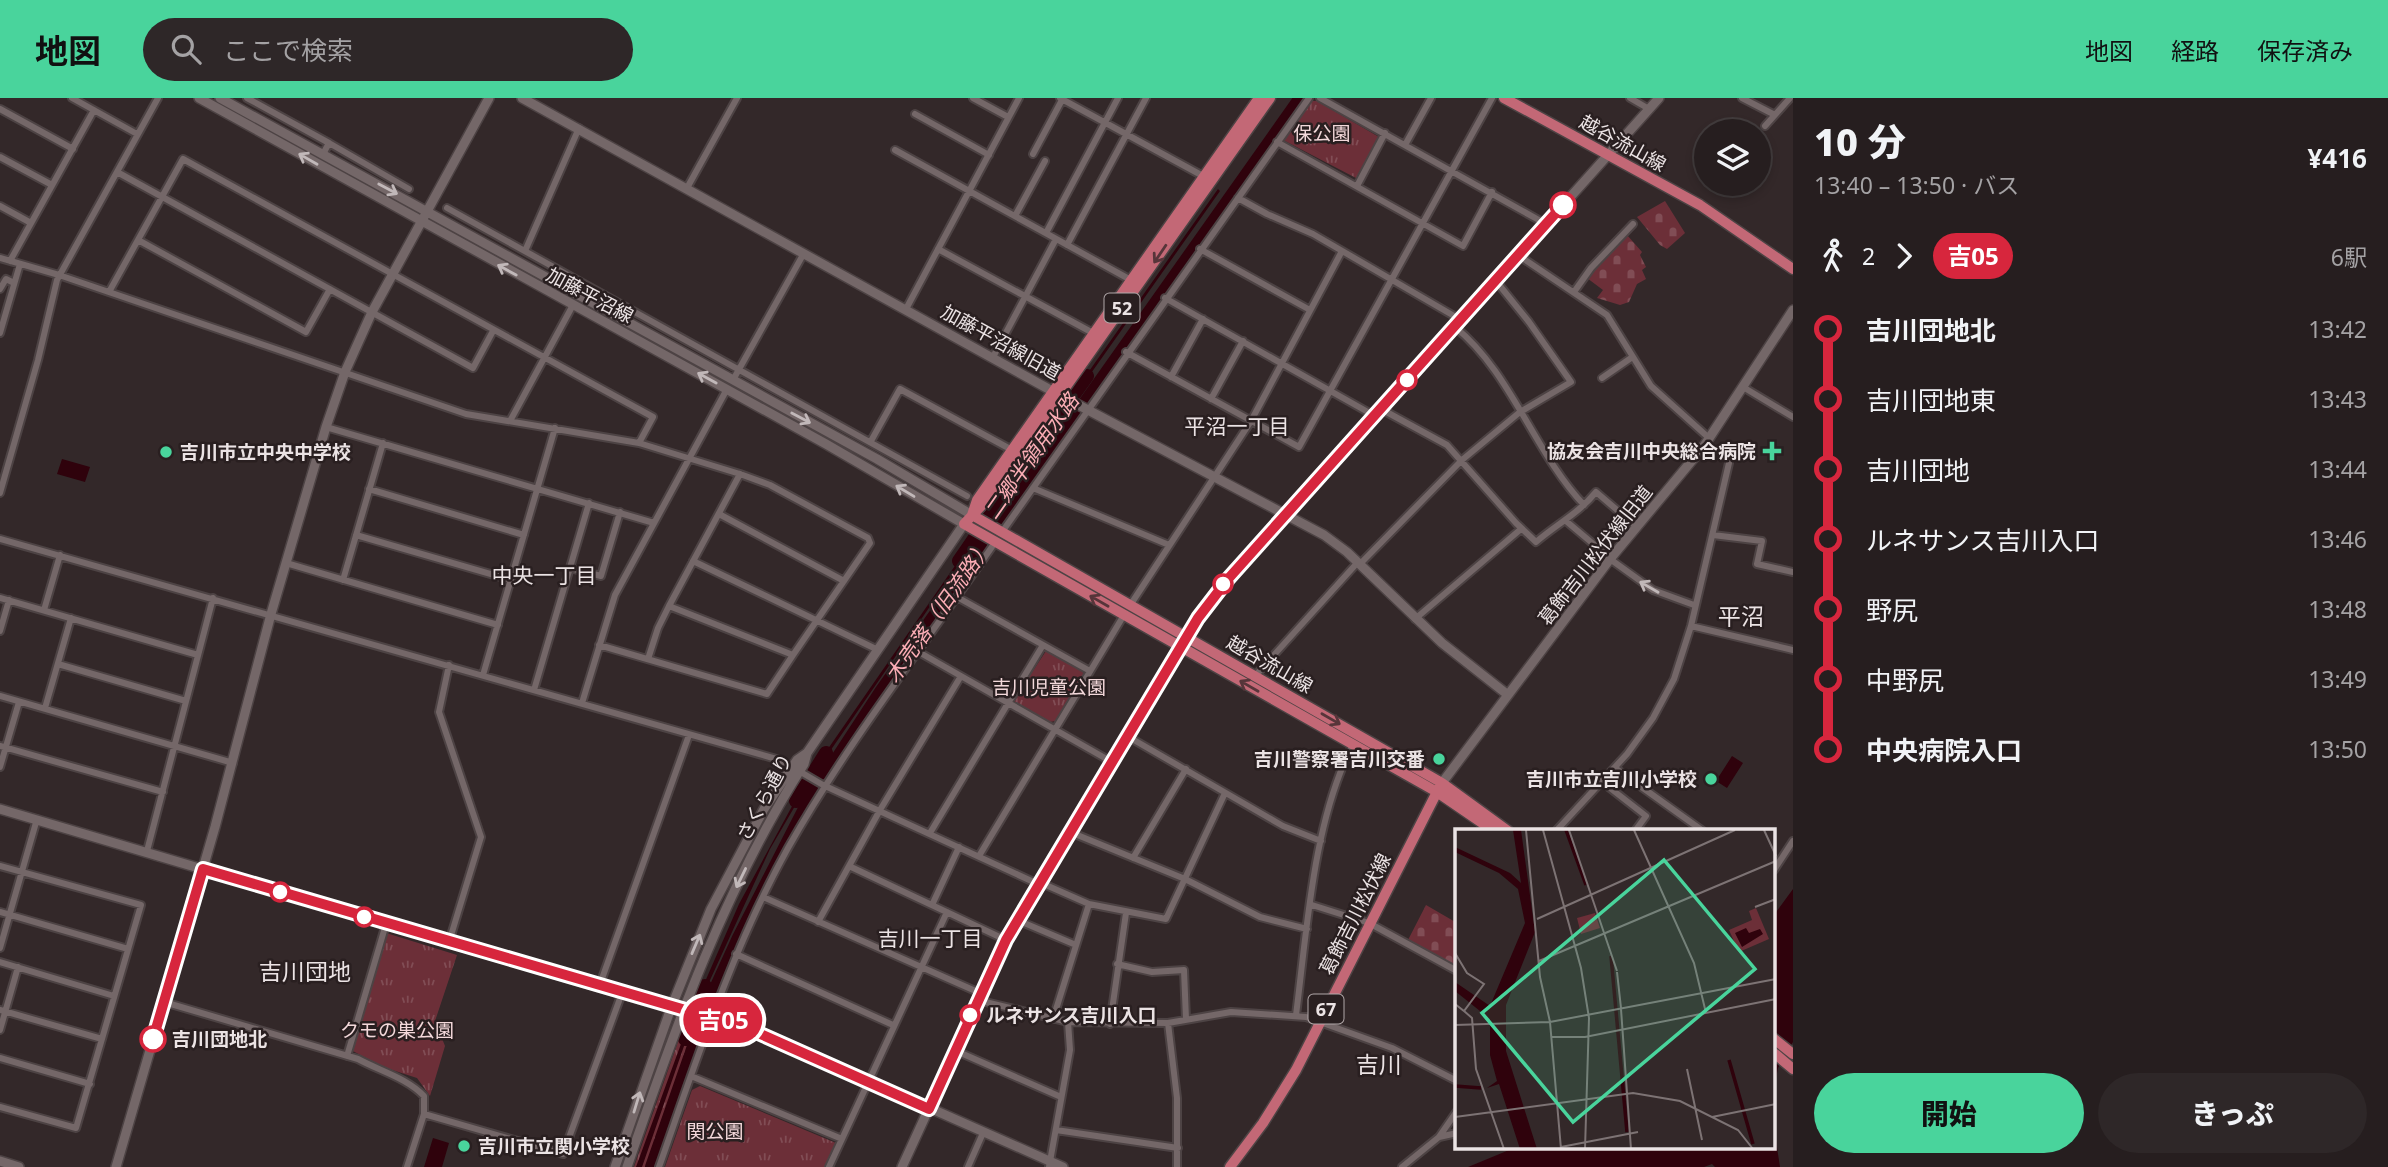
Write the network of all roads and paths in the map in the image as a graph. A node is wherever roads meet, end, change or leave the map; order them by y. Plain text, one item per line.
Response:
1 (72, 98) edge
2 (158, 98) edge
3 (198, 98) edge
4 (220, 98) edge
5 (247, 98) edge
6 (489, 98) edge
7 (522, 98) edge
8 (737, 98) edge
9 (973, 98) edge
10 (1019, 98) edge
11 (1118, 98) edge
12 (1146, 98) edge
13 (1259, 98) edge
14 (1270, 98) edge
15 (1309, 98) edge
16 (1320, 98) edge
17 (1431, 98) edge
18 (1492, 98) edge
19 (1504, 98) edge
20 (1630, 98) edge
21 (1659, 98) edge
22 (1742, 98) edge
23 (1790, 98) edge
24 (1061, 99) edge
25 (0, 109) edge
26 (1649, 109) junction
27 (94, 110) junction
28 (915, 114) dead end
29 (1775, 116) junction
30 (1008, 117) junction
31 (1771, 120) edge
32 (1105, 122) junction
33 (579, 128) junction
34 (1126, 133) junction
35 (1385, 133) junction
36 (137, 134) junction
37 (1276, 142) junction
38 (329, 143) junction
39 (1405, 145) junction
40 (73, 149) junction
41 (895, 150) dead end
42 (323, 154) junction
43 (1033, 154) dead end
44 (989, 155) junction
45 (1608, 155) junction
46 (0, 157) edge
47 (1045, 161) dead end
48 (1452, 170) junction
49 (117, 172) junction
50 (1203, 176) junction
51 (52, 186) junction
52 (1357, 186) junction
53 (409, 188) dead end
54 (687, 188) junction
55 (969, 191) junction
56 (1492, 192) junction
57 (162, 196) junction
58 (1238, 198) junction
59 (0, 206) edge
60 (447, 208) dead end
61 (427, 210) junction
62 (1015, 216) junction
63 (421, 221) junction
64 (31, 223) junction
65 (1424, 223) junction
66 (475, 224) junction
67 (1546, 224) junction
68 (1633, 224) dead end
69 (1045, 233) junction
70 (470, 234) junction
71 (1056, 239) junction
72 (138, 240) junction
73 (1067, 245) junction
74 (938, 248) junction
75 (1200, 249) junction
76 (525, 251) junction
77 (1342, 251) junction
78 (804, 253) junction
79 (1518, 255) junction
80 (0, 258) edge
81 (10, 261) junction
82 (20, 264) junction
83 (1793, 269) edge
84 (391, 274) junction
85 (59, 275) junction
86 (1129, 279) junction
87 (1393, 279) junction
88 (1496, 281) junction
89 (14, 283) junction
90 (585, 284) junction
91 (0, 289) edge
92 (330, 289) junction
93 (109, 292) junction
94 (1574, 292) junction
95 (1026, 296) junction
96 (1165, 298) junction
97 (576, 300) junction
98 (906, 309) junction
99 (1310, 310) junction
100 (1793, 310) edge
101 (372, 312) junction
102 (1203, 319) junction
103 (1458, 323) junction
104 (493, 331) junction
105 (1093, 332) junction
106 (0, 333) edge
107 (1243, 341) junction
108 (1126, 352) junction
109 (993, 357) junction
110 (1631, 358) junction
111 (544, 360) junction
112 (1282, 363) junction
113 (739, 369) junction
114 (345, 372) junction
115 (1171, 377) junction
116 (1602, 379) dead end
117 (730, 385) junction
118 (1743, 387) junction
119 (1332, 390) junction
120 (1060, 395) junction
121 (1211, 399) junction
122 (1087, 410) junction
123 (1378, 412) junction
124 (1520, 412) junction
125 (1793, 418) edge
126 (510, 421) junction
127 (1251, 421) junction
128 (837, 422) junction
129 (326, 427) junction
130 (555, 428) junction
131 (830, 433) junction
132 (1709, 439) junction
133 (872, 441) junction
134 (383, 443) junction
135 (639, 443) junction
136 (1012, 450) junction
137 (690, 458) junction
138 (1462, 460) junction
139 (1729, 463) dead end
140 (740, 474) junction
141 (1215, 476) junction
142 (537, 488) junction
143 (1033, 488) junction
144 (369, 489) junction
145 (0, 493) edge
146 (967, 496) dead end
147 (589, 503) junction
148 (1584, 506) junction
149 (620, 512) junction
150 (719, 514) junction
151 (1287, 514) junction
152 (976, 518) junction
153 (1566, 521) junction
154 (654, 523) junction
155 (964, 524) junction
156 (1637, 527) junction
157 (1521, 529) junction
158 (524, 534) junction
159 (356, 535) junction
160 (999, 535) junction
161 (1713, 535) junction
162 (0, 539) edge
163 (1169, 545) junction
164 (60, 555) junction
165 (1610, 559) junction
166 (693, 561) junction
167 (286, 563) junction
168 (1359, 563) junction
169 (570, 568) junction
170 (1793, 572) edge
171 (343, 580) junction
172 (511, 580) junction
173 (844, 581) junction
174 (957, 597) junction
175 (0, 598) edge
176 (213, 598) junction
177 (9, 600) junction
178 (1131, 604) junction
179 (1695, 605) junction
180 (669, 606) junction
181 (44, 610) junction
182 (271, 614) junction
183 (1124, 615) junction
184 (71, 618) junction
185 (1415, 619) junction
186 (818, 620) junction
187 (498, 625) junction
188 (1691, 626) junction
189 (0, 631) edge
190 (1186, 636) junction
191 (599, 645) junction
192 (1043, 645) junction
193 (1180, 647) junction
194 (876, 649) junction
195 (1793, 650) edge
196 (917, 651) junction
197 (198, 655) junction
198 (793, 655) junction
199 (648, 659) junction
200 (58, 664) junction
201 (449, 665) junction
202 (1090, 671) junction
203 (483, 675) junction
204 (961, 676) junction
205 (1255, 676) junction
206 (534, 690) junction
207 (1508, 695) junction
208 (0, 696) edge
209 (186, 701) junction
210 (19, 702) junction
211 (582, 703) junction
212 (1008, 703) junction
213 (45, 708) junction
214 (1055, 730) junction
215 (689, 735) junction
216 (1127, 736) junction
217 (3, 746) edge
218 (175, 746) junction
219 (1352, 746) junction
220 (1112, 762) junction
221 (233, 763) junction
222 (0, 767) edge
223 (1615, 768) junction
224 (1185, 769) junction
225 (799, 772) junction
226 (1601, 781) junction
227 (824, 785) junction
228 (1439, 787) junction
229 (163, 792) junction
230 (1225, 793) junction
231 (0, 809) edge
232 (880, 810) junction
233 (37, 819) junction
234 (1491, 829) edge
235 (1505, 829) edge
236 (1558, 829) edge
237 (1636, 829) edge
238 (1694, 829) edge
239 (1070, 832) junction
240 (929, 833) junction
241 (1321, 841) junction
242 (1793, 841) edge
243 (959, 848) junction
244 (147, 851) junction
245 (979, 856) junction
246 (1133, 858) junction
247 (0, 866) edge
248 (849, 866) junction
249 (1776, 867) edge
250 (203, 869) junction
251 (23, 872) junction
252 (1185, 879) junction
253 (1039, 883) junction
254 (763, 897) junction
255 (1089, 904) junction
256 (932, 905) junction
257 (1312, 905) junction
258 (0, 912) edge
259 (947, 912) junction
260 (1126, 913) junction
261 (10, 915) junction
262 (1017, 920) junction
263 (818, 922) junction
264 (1369, 923) junction
265 (386, 924) junction
266 (1307, 929) junction
267 (1006, 940) junction
268 (449, 942) junction
269 (1076, 945) junction
270 (0, 948) edge
271 (128, 949) junction
272 (736, 954) junction
273 (0, 962) edge
274 (1117, 964) junction
275 (18, 967) junction
276 (919, 967) junction
277 (1455, 970) edge
278 (599, 986) junction
279 (622, 993) junction
280 (114, 996) junction
281 (979, 996) junction
282 (164, 1002) junction
283 (671, 1008) junction
284 (3, 1010) edge
285 (686, 1012) junction
286 (1296, 1015) junction
287 (710, 1017) junction
288 (1053, 1019) junction
289 (1186, 1019) junction
290 (1320, 1020) junction
291 (1068, 1022) junction
292 (1168, 1023) junction
293 (893, 1024) junction
294 (1110, 1024) junction
295 (0, 1030) edge
296 (102, 1039) junction
297 (1776, 1041) edge
298 (954, 1050) junction
299 (1793, 1054) edge
300 (1776, 1055) edge
301 (347, 1056) junction
302 (0, 1058) edge
303 (1793, 1069) edge
304 (691, 1076) junction
305 (1455, 1080) edge
306 (867, 1081) junction
307 (90, 1084) junction
308 (1061, 1097) junction
309 (0, 1107) edge
310 (929, 1109) junction
311 (424, 1114) junction
312 (1455, 1114) edge
313 (1056, 1130) junction
314 (983, 1133) junction
315 (1455, 1134) edge
316 (1439, 1138) junction
317 (842, 1139) junction
318 (1178, 1148) junction
319 (0, 1161) edge
320 (1050, 1165) edge
321 (19, 1167) edge
322 (116, 1167) edge
323 (407, 1167) edge
324 (615, 1167) edge
325 (627, 1167) edge
326 (659, 1167) edge
327 (829, 1167) edge
328 (902, 1167) edge
329 (968, 1167) edge
330 (1063, 1167) edge
331 (1177, 1167) edge
332 (1230, 1167) edge
333 (1402, 1167) edge

1 - 27 street
2 - 36 street
63 -> 3 street, 加藤平沼線
4 - 42 street, 加藤平沼線
5 - 38 street
6 - 61 street
7 - 33 street, 加藤平沼線旧道
8 - 54 street
9 - 30 street
10 - 30 street
11 - 32 street
12 - 34 street
13 - 50 main road, 52
14 -> 120 main road, 52
15 - 37 street
16 - 35 street
17 - 39 street
18 - 48 street
19 - 45 main road, 越谷流山線
20 - 26 street
21 - 26 street
22 - 29 street
23 - 29 street
24 - 32 street
24 - 43 street
25 - 40 street
26 - 45 street
27 - 36 street
27 - 40 street
28 - 44 street
29 - 31 street
30 - 44 street
32 - 34 street
32 - 69 street
33 - 54 street, 加藤平沼線旧道
33 - 76 street
34 - 50 street
34 - 73 street
35 - 39 street
35 - 52 street
36 - 49 street
37 - 52 street
37 - 58 street
38 - 42 street
38 - 53 street
39 - 48 street
40 - 51 street
41 - 55 street
42 -> 61 street, 加藤平沼線
44 - 55 street
45 - 67 street
45 - 83 main road, 越谷流山線
46 - 51 street
47 - 62 street
48 - 56 street
48 - 65 street
49 - 57 street
49 - 85 street
50 - 86 main road, 52
51 - 64 street
52 - 65 street
54 - 78 street, 加藤平沼線旧道
55 - 62 street
55 - 74 street
56 - 65 street
56 - 67 street
57 - 72 street
57 - 84 street
57 - 92 street
58 - 75 street
58 - 77 street
59 - 64 street
60 - 66 street
61 - 63 street
61 - 70 street, 加藤平沼線
62 - 69 street
63 - 84 street
97 -> 63 street, 加藤平沼線
64 - 81 street
65 - 87 street
66 - 70 street
66 - 76 street
67 - 79 street
68 - 94 street
69 - 71 street
70 - 97 street, 加藤平沼線
71 - 73 street
71 - 95 street
72 - 92 street
72 - 93 street
73 - 86 street
74 - 95 street
74 - 98 street
75 - 96 street
75 - 99 street
76 - 90 street
77 - 87 street
77 - 99 street
78 - 98 street, 加藤平沼線旧道
78 - 113 street
79 - 88 street
79 - 94 street
80 - 81 street
81 - 82 street
82 - 85 street
82 - 89 street
84 - 101 street
84 - 104 street
85 - 93 street
85 - 145 street
86 - 105 main road, 52
87 - 103 street
87 - 119 street
88 - 103 street
88 - 124 street
89 - 91 street
89 - 106 street
90 - 97 street
90 - 113 street
92 - 101 street
93 - 114 street
94 - 110 street
95 - 105 street
95 - 109 street
96 - 102 street
96 - 108 street
97 - 111 street
97 - 117 street, 加藤平沼線
98 - 109 street, 加藤平沼線旧道
99 - 112 street
100 - 118 street, 葛飾吉川松伏線旧道
101 - 104 street
101 - 114 street
102 - 107 street
102 - 115 street
103 - 123 street
103 - 124 street
104 - 111 street
105 - 120 main road, 52
107 - 112 street
107 - 121 street
108 - 115 street
108 - 122 street
109 - 120 street, 加藤平沼線旧道
110 - 116 street
110 - 132 street
111 - 126 street
111 - 135 street
112 - 119 street
112 - 127 street
113 - 117 street
113 - 128 street
114 - 126 street
114 - 129 street
115 - 121 street
117 -> 131 street, 加藤平沼線
117 - 137 street
155 -> 117 street, 加藤平沼線
118 - 125 street
118 - 132 street, 葛飾吉川松伏線旧道
119 - 123 street
119 - 127 street
120 - 122 street, 加藤平沼線旧道
120 - 136 main road, 52
120 - 152 main road, 52
121 - 127 street
122 - 141 street, 加藤平沼線旧道
122 - 143 street
123 - 138 street
123 - 151 street
124 - 138 street
124 - 148 street
126 - 130 street
127 - 141 street
128 - 131 street
128 - 133 street
129 - 134 street
129 - 167 street
130 - 135 street
130 - 142 street
131 - 152 street, 加藤平沼線
132 - 156 street, 葛飾吉川松伏線旧道
133 - 136 street
133 - 146 street
134 - 142 street
134 - 144 street
135 - 137 street
136 - 152 main road, 52
137 - 140 street
137 - 154 street
138 - 157 street
138 - 168 street
139 - 161 street
140 - 150 street
140 - 173 street
141 - 151 street, 加藤平沼線旧道
141 - 163 street
142 - 147 street
142 - 158 street
143 - 160 street
143 - 163 street
144 - 158 street
144 - 159 street
147 - 149 street
147 - 169 street
148 - 153 street
148 - 156 street
149 - 154 street
149 - 169 street
150 - 166 street
150 - 173 street
151 - 168 street, 加藤平沼線旧道
151 - 190 street
152 - 155 main road, 52
152 - 160 main road, 越谷流山線
153 - 157 street
153 - 165 street
154 - 191 street
155 - 160 main road, 越谷流山線
155 - 194 street, さくら通り
156 - 165 street, 葛飾吉川松伏線旧道
157 - 185 street
158 - 172 street
159 - 171 street
159 - 172 street
160 - 174 street
160 - 178 main road, 越谷流山線
183 -> 160 main road, 越谷流山線
161 - 170 street
161 - 179 street
162 - 164 street
163 - 178 street
164 - 176 street
164 - 181 street
179 -> 165 street
165 - 207 street, 葛飾吉川松伏線旧道
166 - 180 street
166 - 186 street
167 - 171 street
167 - 182 street
168 - 185 street, 加藤平沼線旧道
168 - 205 street
169 - 206 street
171 - 187 street
172 - 187 street
173 - 186 street
174 - 192 street
174 - 196 street
175 - 177 street
176 - 182 street
176 - 197 street
177 - 181 street
177 - 189 street
178 - 190 main road, 越谷流山線
179 - 188 street
180 - 198 street
180 - 199 street
181 - 184 street
182 - 201 street
182 - 221 street
183 - 193 main road, 越谷流山線
183 - 202 street
184 - 197 street
184 - 200 street
185 - 207 street, 加藤平沼線旧道
186 - 194 street
186 - 198 street
187 - 203 street
188 - 195 street
188 - 223 street
190 - 193 street
190 - 205 main road, 越谷流山線
191 - 199 street
191 - 211 street
192 - 202 street
192 - 212 street
193 - 216 street
219 -> 193 main road, 越谷流山線
194 - 225 street, さくら通り
196 - 204 street
196 - 227 street
197 - 209 street
198 - 199 street
200 - 209 street
200 - 213 street
201 - 203 street
201 - 268 street
202 - 214 street
203 - 206 street
204 - 212 street
204 - 232 street
205 -> 228 main road, 越谷流山線
206 - 211 street
207 - 228 street, 葛飾吉川松伏線旧道
208 - 210 street
209 - 218 street
210 - 213 street
210 - 217 street
211 - 215 street
212 - 214 street
212 - 240 street
213 - 218 street
214 - 220 street
214 - 245 street
215 - 225 street
215 - 278 street
216 - 220 street
216 - 224 street
217 - 222 street
217 - 229 street
218 - 221 street
218 - 229 street
219 - 228 main road, 越谷流山線
219 - 241 street
220 - 239 street
221 - 250 street
223 - 226 street
223 - 238 street
224 - 230 street
224 - 246 street
225 - 227 street
283 -> 225 street, さくら通り
225 -> 285 street, さくら通り
226 - 236 street
226 - 237 street
227 - 232 street
227 - 254 street
228 - 234 main road, 越谷流山線
228 - 235 main road, 越谷流山線
228 - 264 main road, 葛飾吉川松伏線 / 67
229 - 244 street
230 - 241 street
230 - 252 street
231 - 233 street
232 - 240 street
232 - 248 street
233 - 244 street
233 - 251 street
239 - 246 street
239 - 253 street
240 - 243 street
241 - 257 street
242 - 249 street
243 - 245 street
243 - 256 street
244 - 250 street
245 - 253 street
246 - 252 street
247 - 251 street
248 - 256 street
248 - 263 street
250 - 265 street
250 - 282 street
251 - 261 street
251 - 271 street
252 - 260 street
252 - 266 street
253 - 255 street
253 - 262 street
254 - 263 street
254 - 272 street
255 - 260 street
255 - 269 street
256 - 259 street
257 - 264 street
257 - 266 street
258 - 261 street
259 - 267 street
259 - 276 street
260 - 274 street
261 - 270 street
261 - 271 street
262 - 267 street
262 - 269 street
263 - 276 street
264 - 277 street
264 - 290 main road, 葛飾吉川松伏線 / 67
265 - 268 street
265 - 301 street
266 - 286 street
267 - 281 street
268 - 278 street
269 - 288 street
271 - 280 street
272 - 287 street
272 - 293 street
273 - 275 street
274 - 289 street
274 - 294 street
275 - 280 street
275 - 284 street
276 - 281 street
276 - 293 street
278 - 279 street
279 - 283 street
279 - 311 street
280 - 296 street
281 - 288 street
281 - 298 street
282 - 301 street
282 - 322 street
283 - 285 street
324 -> 283 street, さくら通り
284 - 295 street
284 - 296 street
285 - 287 street
285 - 325 street, さくら通り
286 - 289 street
286 - 290 street
287 - 304 street
287 - 306 street
288 - 291 street
289 - 292 street
290 - 305 street
290 - 332 main road, 葛飾吉川松伏線 / 67
291 - 294 street
291 - 308 street
292 - 294 street
292 - 318 street
293 - 306 street
296 - 307 street
297 - 299 main road
298 - 308 street
298 - 310 street
300 - 303 main road
301 - 311 street
302 - 307 street
304 - 317 street
304 - 326 street
306 - 310 street
306 - 317 street
307 - 309 street
308 - 313 street
310 - 314 street
310 - 328 street
311 - 323 street
312 - 316 street
313 - 318 street
313 - 320 street
314 - 320 street
314 - 329 street
315 - 316 street
316 - 333 street
317 - 327 street
318 - 331 street
319 - 321 street
320 - 330 street

